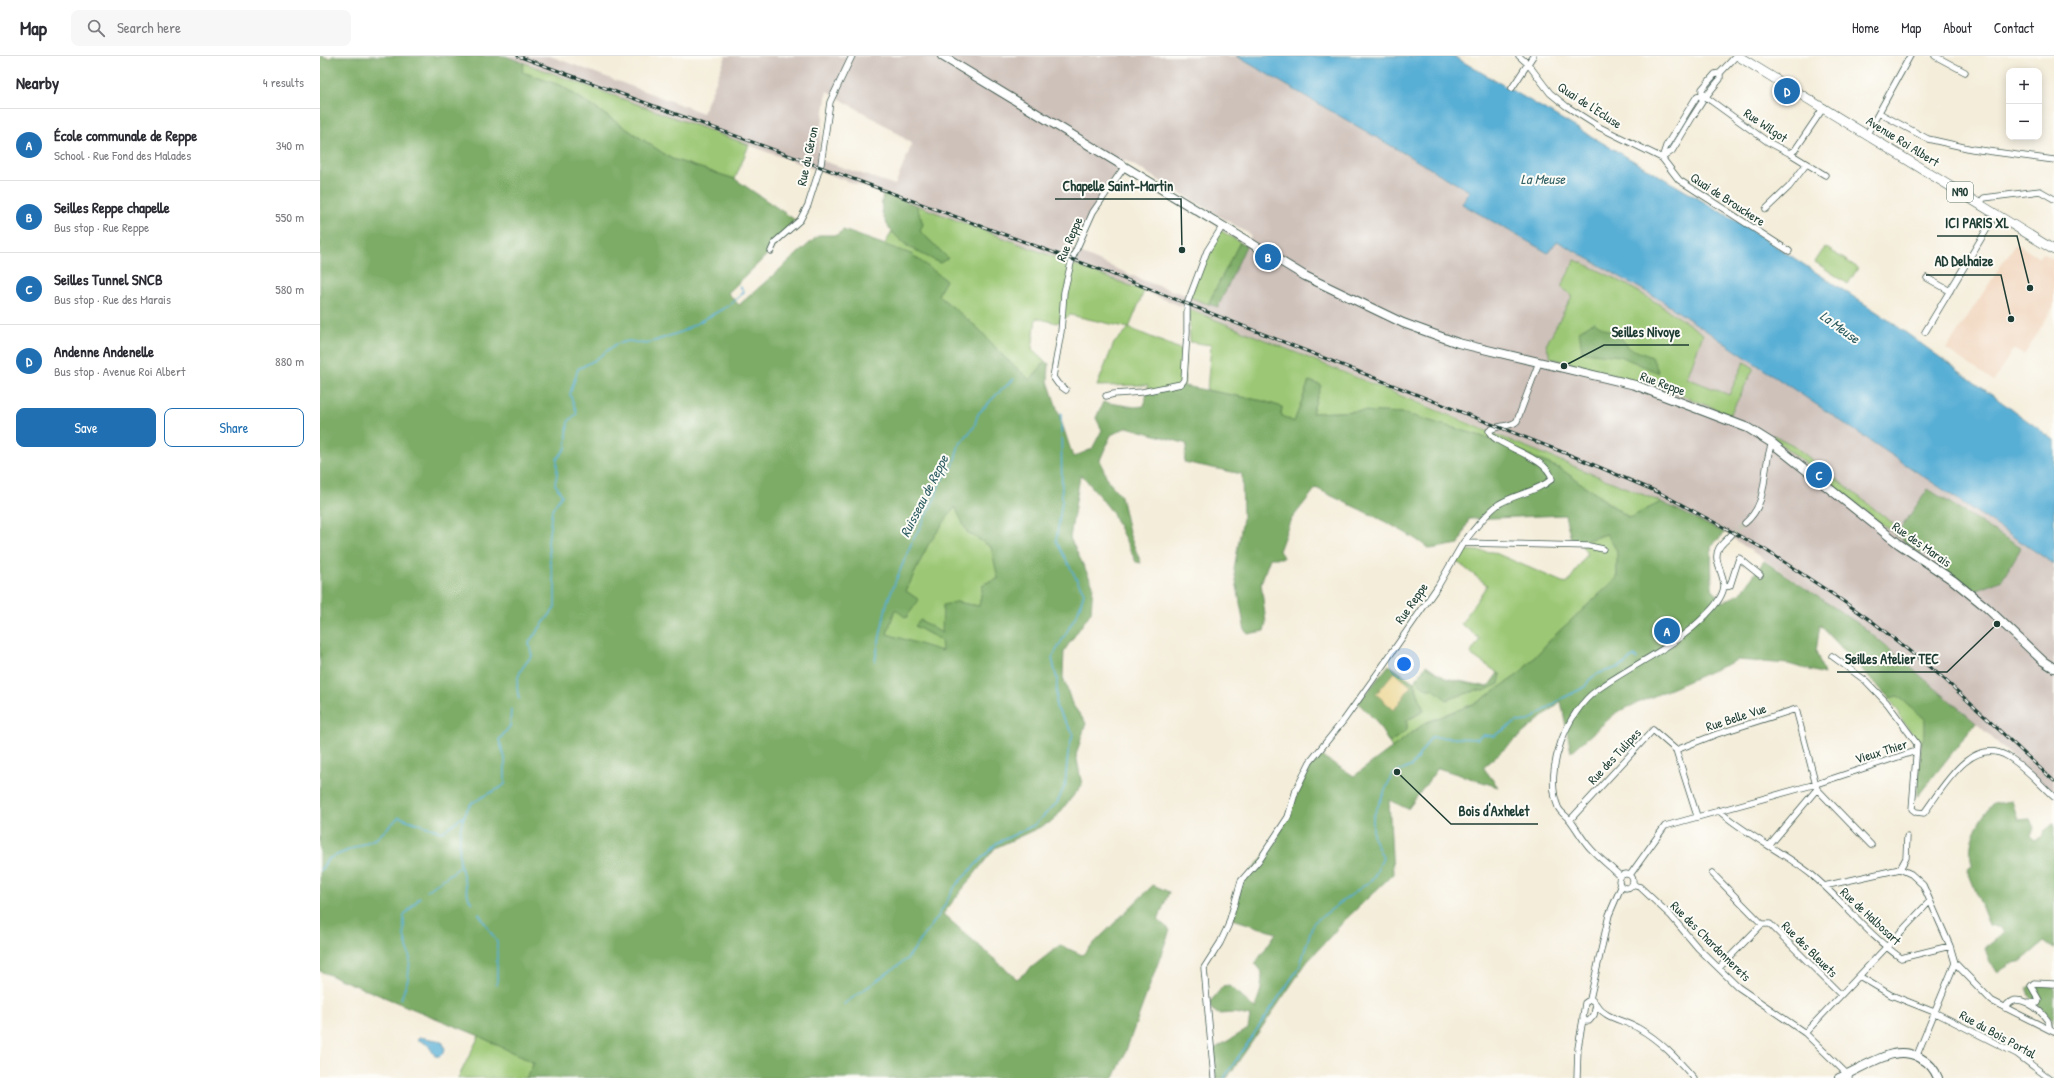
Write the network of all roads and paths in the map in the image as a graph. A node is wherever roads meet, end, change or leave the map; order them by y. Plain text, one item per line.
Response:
1 (852, 56) edge
2 (942, 56) edge
3 (1519, 56) edge
4 (1533, 56) edge
5 (1737, 56) edge
6 (1910, 56) edge
7 (1935, 56) edge
8 (1528, 64) junction
9 (1965, 72) dead end
10 (1512, 88) dead end
11 (1703, 95) junction
12 (1824, 107) junction
13 (1879, 113) junction
14 (1867, 134) junction
15 (1789, 153) junction
16 (1662, 158) junction
17 (2054, 160) edge
18 (1805, 163) junction
19 (1125, 166) junction
20 (1825, 175) dead end
21 (2054, 199) edge
22 (1979, 204) junction
23 (1766, 209) dead end
24 (1996, 214) junction
25 (1222, 227) junction
26 (2054, 250) edge
27 (771, 251) dead end
28 (1789, 251) dead end
29 (1927, 278) dead end
30 (1950, 291) junction
31 (1925, 332) dead end
32 (1539, 362) junction
33 (1066, 390) dead end
34 (1106, 396) dead end
35 (1772, 443) junction
36 (1745, 523) tunnel mouth
37 (1732, 534) tunnel mouth
38 (1462, 543) junction
39 (1603, 549) dead end
40 (1760, 575) dead end
41 (1724, 587) junction
42 (1832, 656) dead end
43 (2054, 668) edge
44 (1676, 750) junction
45 (1916, 751) junction
46 (1817, 786) junction
47 (2054, 797) edge
48 (1718, 810) junction
49 (1697, 816) junction
50 (1570, 820) junction
51 (1908, 837) dead end
52 (1871, 845) dead end
53 (1769, 846) junction
54 (1900, 869) junction
55 (1712, 873) dead end
56 (1630, 875) junction
57 (1620, 876) junction
58 (1632, 885) junction
59 (1824, 886) junction
60 (1621, 887) junction
61 (1930, 902) junction
62 (1762, 924) junction
63 (1950, 946) junction
64 (1886, 948) junction
65 (1955, 963) junction
66 (1719, 968) junction
67 (1859, 976) junction
68 (2054, 984) edge
69 (1841, 995) junction
70 (1590, 999) junction
71 (2027, 1002) junction
72 (1596, 1004) junction
73 (2005, 1008) junction
74 (1934, 1012) junction
75 (1603, 1014) junction
76 (1588, 1019) junction
77 (2052, 1031) edge
78 (1805, 1033) junction
79 (1917, 1055) junction
80 (1848, 1076) edge
81 (1214, 1078) edge
82 (1577, 1078) edge
83 (1694, 1078) edge
84 (1839, 1078) edge
85 (1938, 1078) edge
86 (2049, 1078) edge

1 - 27 street, Rue du Géron
2 - 19 main road
3 - 8 street, Quai de l'Ecluse
4 - 8 street
5 - 11 street
5 - 12 main road, Avenue Roi Albert / N90
6 - 13 street
7 - 9 street
8 - 10 street
8 - 16 street, Quai de l'Ecluse
11 - 15 street, Rue Wilgot
11 - 16 street
12 - 14 main road, Avenue Roi Albert / N90
12 - 15 street, Rue Wilgot
13 - 14 street
13 - 17 street
14 - 22 main road, Avenue Roi Albert / N90
15 - 18 street
16 - 28 street, Quai de Brouckere
18 - 20 street
18 - 23 street
19 - 25 main road, Rue Reppe
19 - 33 street, Rue Reppe
21 - 22 street
22 - 24 main road, Avenue Roi Albert / N90
24 - 26 main road, Avenue Roi Albert / N90
24 - 30 street
25 - 32 main road, Rue Reppe
25 - 34 street
29 - 30 street
30 - 31 street
32 - 35 main road, Rue Reppe
32 - 38 street, Rue Reppe
35 - 36 street
35 - 43 main road, Rue des Marais
37 - 41 street
38 - 39 street
38 - 81 street, Rue Reppe
40 - 41 street
41 - 50 street
42 - 45 street
44 - 46 street, Rue Belle Vue
44 - 49 street
44 - 50 street, Rue des Tulipes
45 - 46 street, Vieux Thier
45 - 47 street, Vieux Thier
46 - 48 street, Vieux Thier
46 - 52 street
46 - 53 street
48 - 49 street, Vieux Thier
48 - 53 street, Rue de Halbosart
49 - 56 street, Vieux Thier
50 - 57 street
51 - 54 street
53 - 59 street, Rue de Halbosart
54 - 59 street
54 - 61 street
55 - 62 street, Rue des Bleuets
56 - 57 street
56 - 58 street
57 - 60 street
58 - 60 street
58 - 66 street, Rue des Chardonnerets
59 - 64 street, Rue de Halbosart
60 - 70 street
61 - 63 street
61 - 64 street
62 - 66 street, Rue des Bleuets
62 - 69 street, Rue des Bleuets
63 - 64 street, Rue de Halbosart
63 - 65 street
64 - 67 street
65 - 73 street, Rue du Bois Portal
65 - 74 street
66 - 78 street, Rue des Chardonnerets
67 - 69 street
67 - 74 street, Rue du Bois Portal
68 - 71 street
69 - 78 street
70 - 72 street
70 - 76 street
71 - 73 street
71 - 77 street
72 - 75 street
72 - 76 street
73 - 77 street, Rue du Bois Portal
74 - 79 street
74 - 86 street, Rue du Bois Portal
75 - 76 street
75 - 83 street
76 - 82 street
78 - 80 street, Rue des Chardonnerets
79 - 80 main road
79 - 85 main road
80 - 84 main road

